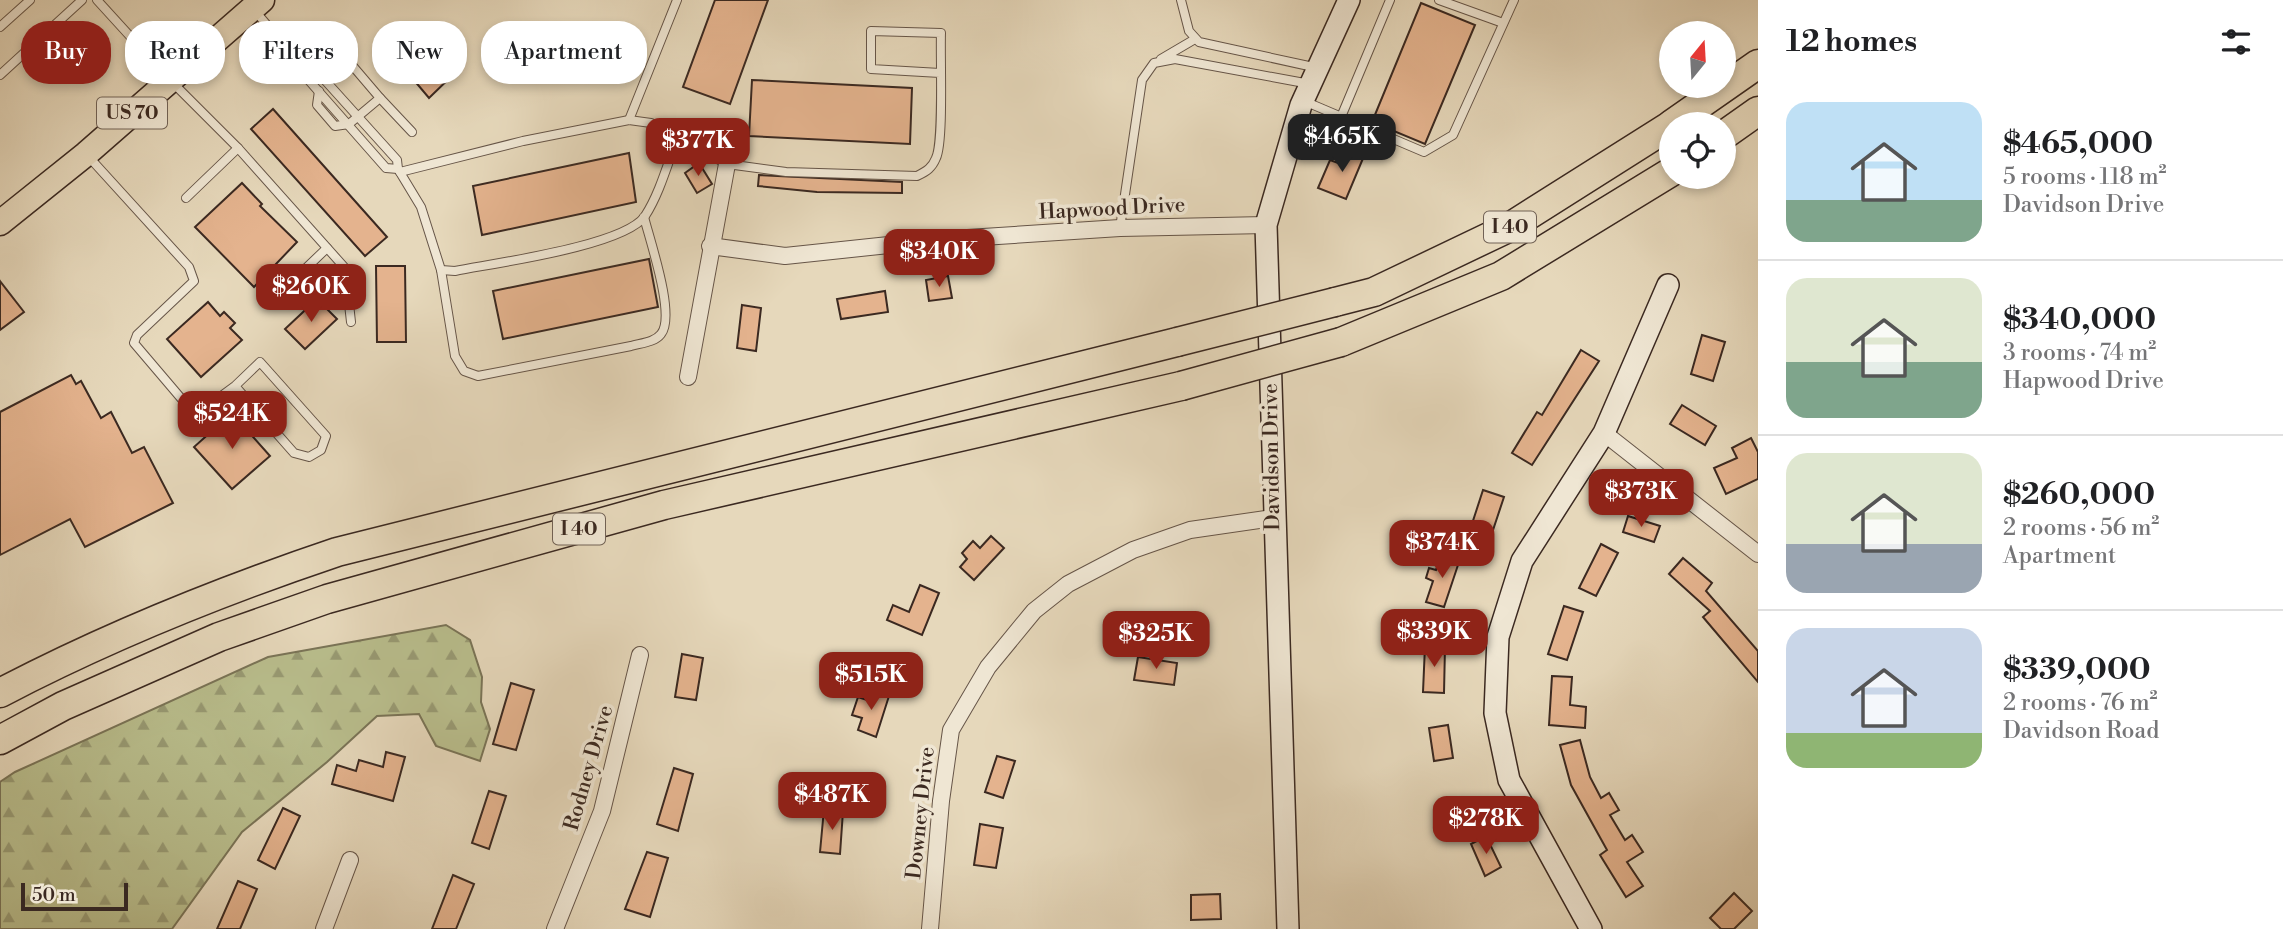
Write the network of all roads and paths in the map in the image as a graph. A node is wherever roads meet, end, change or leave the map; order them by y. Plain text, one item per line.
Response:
1 (30, 0) edge
2 (82, 0) edge
3 (97, 0) edge
4 (677, 0) edge
5 (1181, 0) edge
6 (1349, 0) edge
7 (1390, 0) edge
8 (1439, 0) edge
9 (1514, 0) edge
10 (258, 5) edge
11 (267, 21) edge
12 (1503, 23) junction
13 (0, 27) edge
14 (125, 31) edge
15 (225, 32) edge
16 (1195, 39) junction
17 (1160, 60) junction
18 (1758, 64) edge
19 (358, 72) edge
20 (940, 73) junction
21 (0, 75) edge
22 (163, 84) edge
23 (174, 84) edge
24 (314, 84) edge
25 (329, 84) edge
26 (1310, 84) junction
27 (380, 98) junction
28 (1758, 111) edge
29 (1690, 112) edge
30 (358, 116) junction
31 (1341, 117) junction
32 (629, 120) junction
33 (1758, 121) edge
34 (349, 124) junction
35 (1736, 127) edge
36 (412, 132) dead end
37 (1659, 133) edge
38 (1736, 134) edge
39 (678, 136) junction
40 (238, 148) junction
41 (86, 154) junction
42 (727, 164) junction
43 (399, 171) junction
44 (1659, 179) edge
45 (186, 198) dead end
46 (644, 217) junction
47 (0, 223) edge
48 (1266, 225) junction
49 (1120, 228) junction
50 (710, 246) junction
51 (327, 248) junction
52 (441, 270) junction
53 (1668, 285) dead end
54 (281, 292) dead end
55 (351, 322) dead end
56 (688, 377) dead end
57 (235, 386) junction
58 (1604, 433) junction
59 (1273, 518) junction
60 (1757, 551) edge
61 (640, 655) dead end
62 (0, 693) edge
63 (0, 740) edge
64 (351, 860) dead end
65 (324, 929) edge
66 (555, 929) edge
67 (930, 929) edge
68 (1288, 929) edge
69 (1591, 929) edge

1 - 13 lane
2 - 21 lane
3 - 14 lane
4 - 32 lane
5 - 16 lane
6 - 26 street, Davidson Drive
7 - 31 lane
8 - 12 lane
9 - 12 lane
10 - 11 lane
10 - 15 main road, US 70
12 - 31 lane
16 - 17 lane
16 - 26 lane
17 - 26 lane
17 - 49 lane
18 - 29 highway, I 40
19 - 27 lane
20 - 20 lane
20 - 42 lane
22 - 41 main road, US 70
23 - 40 lane
24 - 34 lane
25 - 30 lane
26 - 31 lane
26 - 48 street, Davidson Drive
27 - 30 lane
27 - 36 lane
28 - 35 highway
30 - 34 lane
30 - 43 lane
32 - 39 lane
32 - 43 lane
33 - 38 highway
34 - 43 lane
37 - 62 highway, I 40, bridge
39 - 42 lane
39 - 46 lane
40 - 45 lane
40 - 51 lane
41 - 47 main road, US 70
41 - 57 lane
42 - 50 street
43 - 52 lane
44 - 63 highway, I 40, bridge
46 - 52 lane
46 - 52 lane
48 - 49 street, Hapwood Drive
48 - 59 street, Davidson Drive
49 - 50 street, Hapwood Drive
50 - 56 street
51 - 54 lane
51 - 55 lane
53 - 58 street
57 - 57 lane
58 - 60 street
58 - 69 street
59 - 67 street, Downey Drive
59 - 68 street, Davidson Drive
61 - 66 street, Rodney Drive
64 - 65 street

